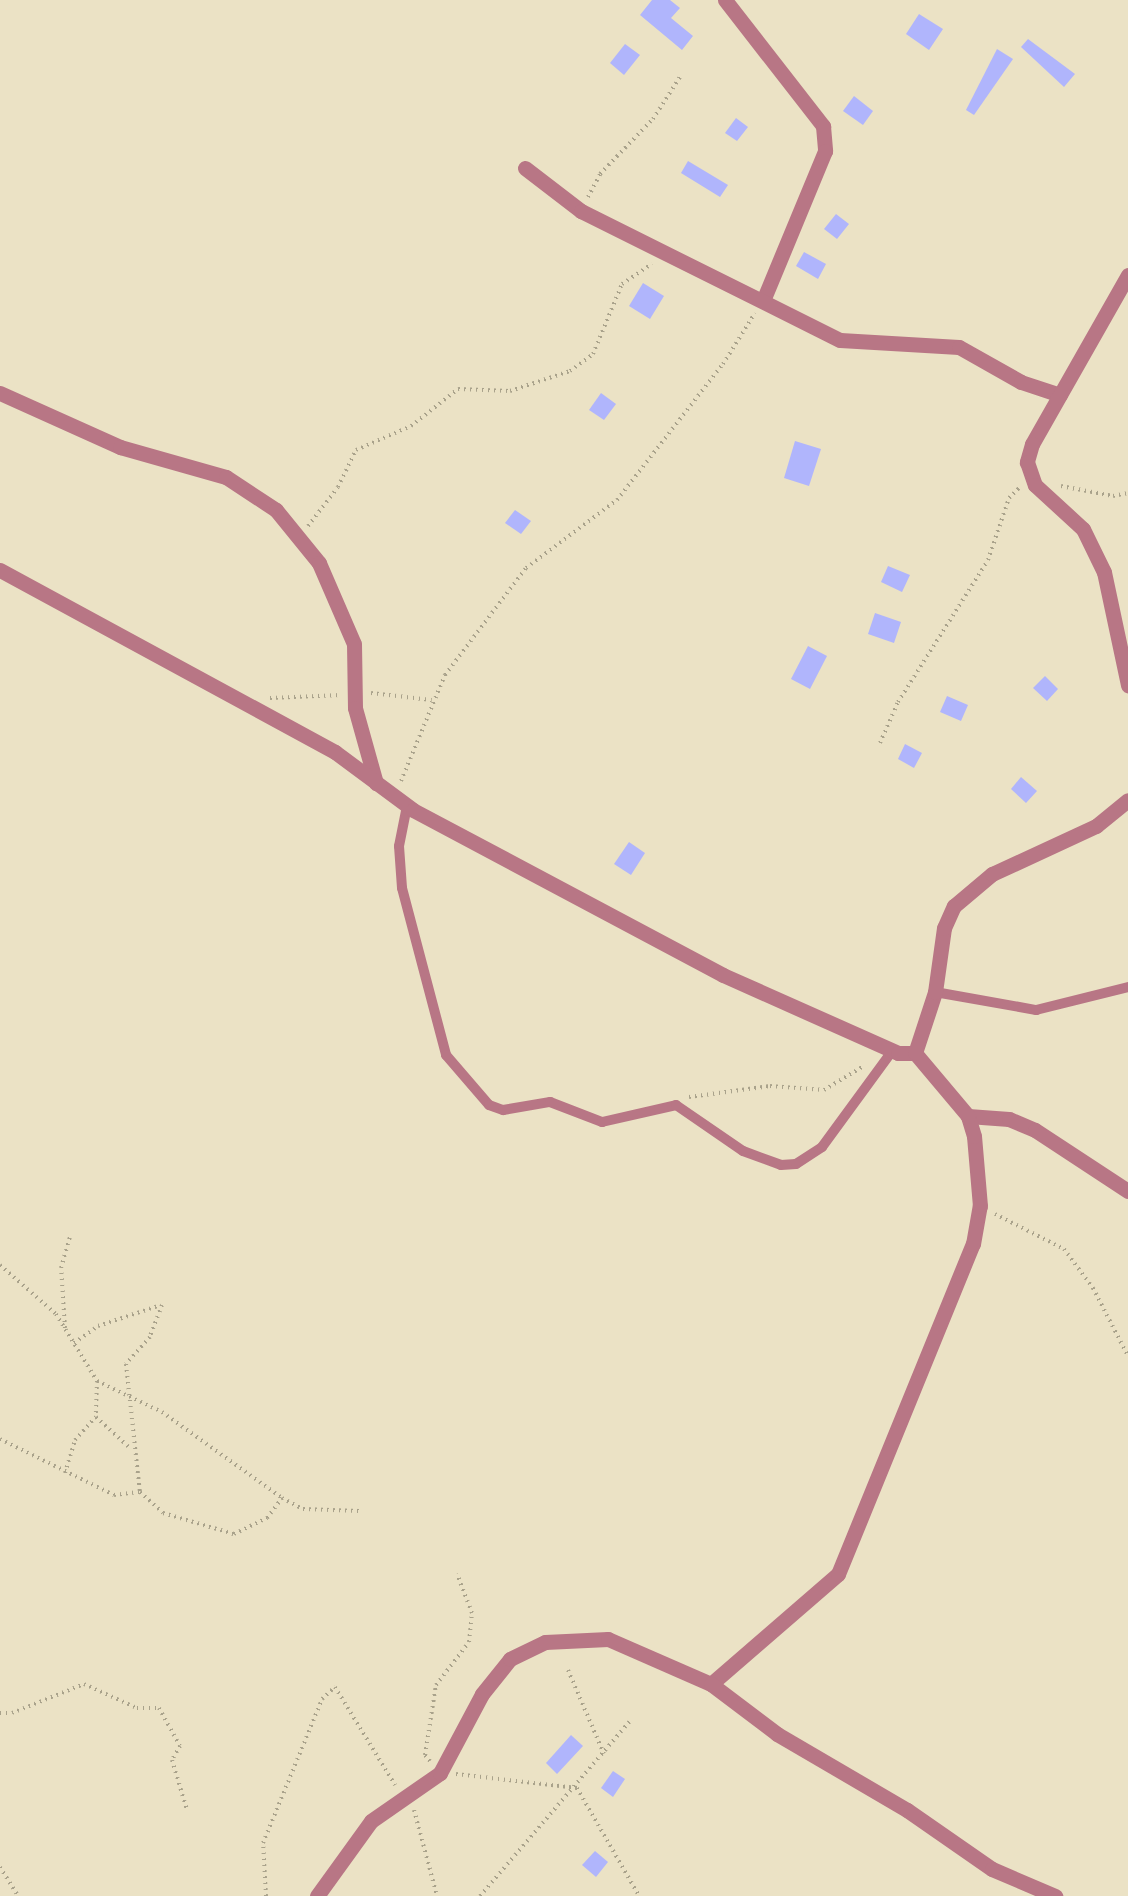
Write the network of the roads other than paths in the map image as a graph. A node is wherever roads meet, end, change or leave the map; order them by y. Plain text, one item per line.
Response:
1 (725, 0) edge
2 (525, 168) dead end
3 (1128, 275) edge
4 (763, 301) junction
5 (0, 393) edge
6 (1060, 395) junction
7 (0, 570) edge
8 (1128, 685) edge
9 (376, 783) junction
10 (1128, 800) edge
11 (402, 803) junction
12 (1128, 987) edge
13 (935, 992) junction
14 (893, 1050) junction
15 (915, 1053) junction
16 (968, 1116) junction
17 (1128, 1191) edge
18 (711, 1684) junction
19 (317, 1896) edge
20 (1055, 1896) edge

1 - 4 street
2 - 4 street
3 - 6 street
4 - 6 street
5 - 9 street
6 - 8 street
7 - 9 street
9 - 11 street
10 - 13 street
11 - 14 street
11 - 14 lane
12 - 13 lane
13 - 15 street
14 - 15 street
15 - 16 street
16 - 17 street
16 - 18 street
18 - 19 street
18 - 20 street

